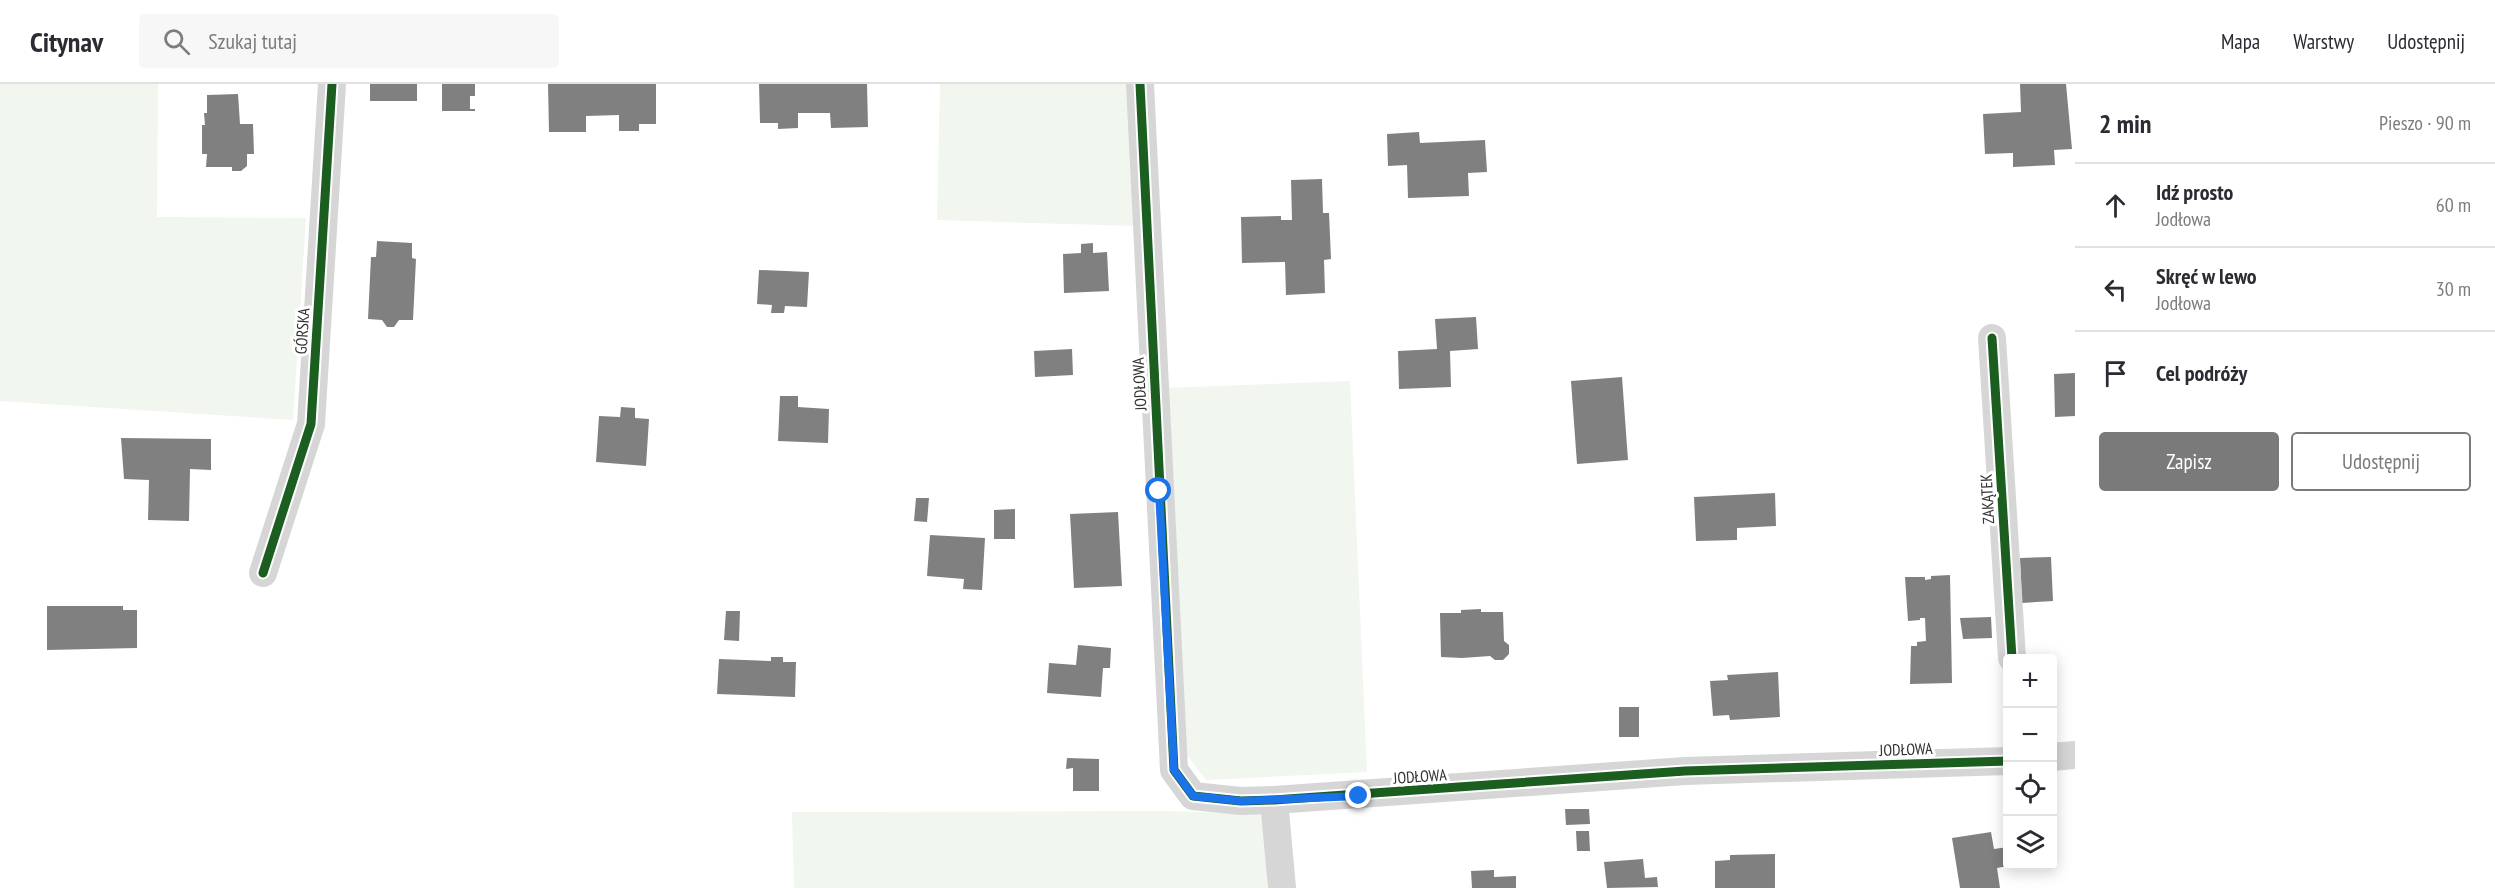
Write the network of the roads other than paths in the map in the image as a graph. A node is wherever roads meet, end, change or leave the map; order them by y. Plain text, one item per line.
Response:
1 (332, 84) edge
2 (1140, 84) edge
3 (1992, 338) dead end
4 (263, 573) dead end
5 (2012, 654) edge
6 (2075, 755) edge
7 (2057, 757) edge
8 (2003, 761) edge
9 (1274, 800) junction
10 (1282, 888) edge

1 - 4 street, GÓRSKA
2 - 9 street, JODŁOWA
3 - 5 street, ZAKĄTEK
6 - 7 street
8 - 9 street, JODŁOWA
9 - 10 street

